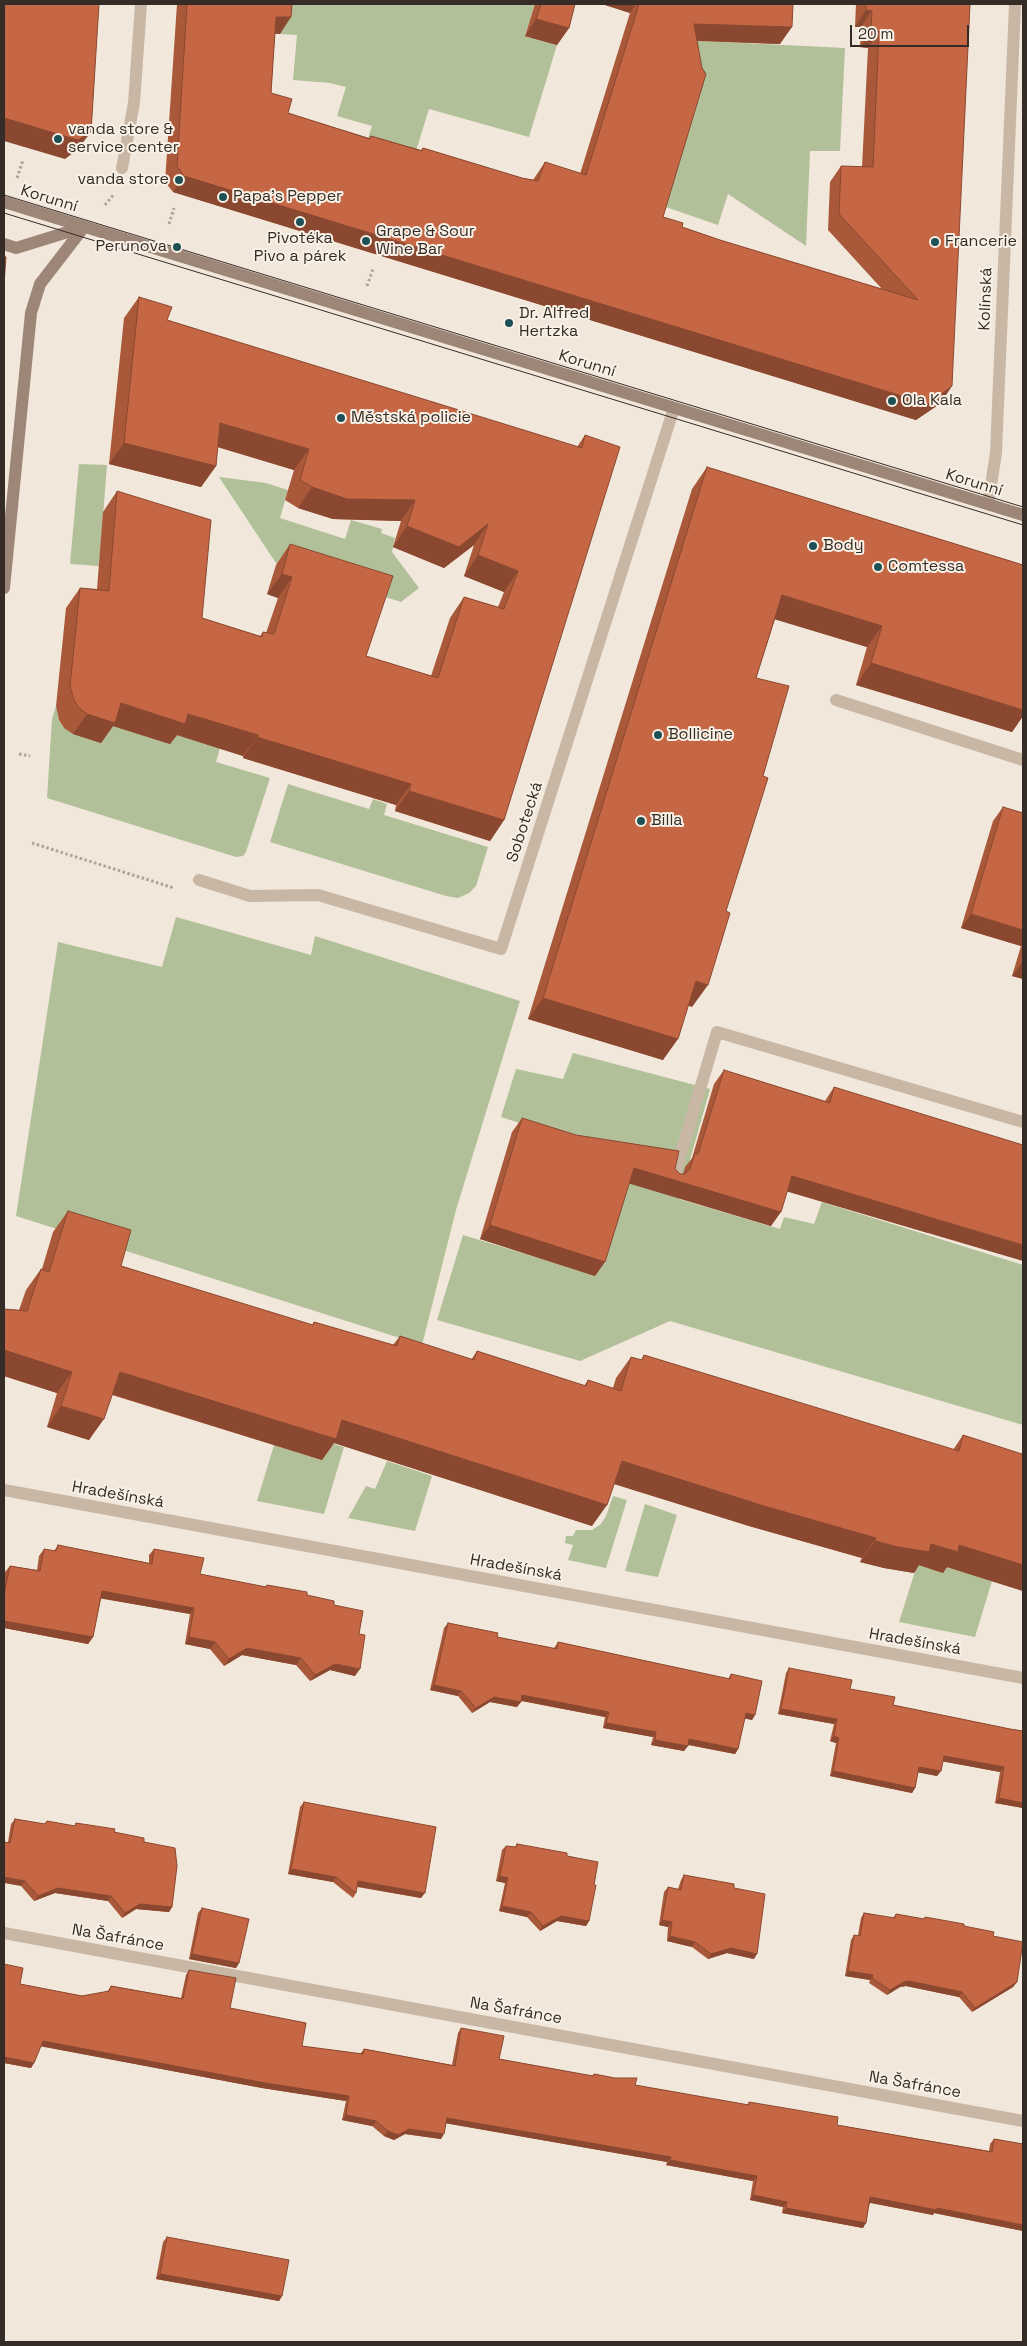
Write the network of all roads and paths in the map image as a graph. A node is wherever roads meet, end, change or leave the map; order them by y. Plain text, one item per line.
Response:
1 (141, 4) edge
2 (1015, 4) edge
3 (122, 168) joint
4 (4, 202) edge
5 (174, 208) dead end
6 (84, 227) junction
7 (168, 230) dead end
8 (4, 244) edge
9 (373, 269) dead end
10 (366, 289) dead end
11 (674, 408) junction
12 (988, 504) junction
13 (1023, 515) edge
14 (4, 588) edge
15 (836, 700) dead end
16 (19, 754) dead end
17 (30, 756) dead end
18 (1023, 760) edge
19 (32, 843) dead end
20 (199, 880) dead end
21 (175, 888) dead end
22 (1023, 1122) edge
23 (673, 1180) edge
24 (4, 1490) edge
25 (1023, 1678) edge
26 (4, 1934) edge
27 (1023, 2121) edge

1 - 3 street
2 - 12 street, Kolínská
3 - 6 path
4 - 6 street, Korunní
5 - 7 path
6 - 8 street, Korunní
6 - 11 street, Korunní
6 - 14 street
9 - 10 path
11 - 12 street, Korunní
11 - 20 street, Sobotecká
12 - 13 street, Korunní
15 - 18 street
16 - 17 path
19 - 21 path
22 - 23 street
24 - 25 street, Hradešínská
26 - 27 street, Na Šafránce

